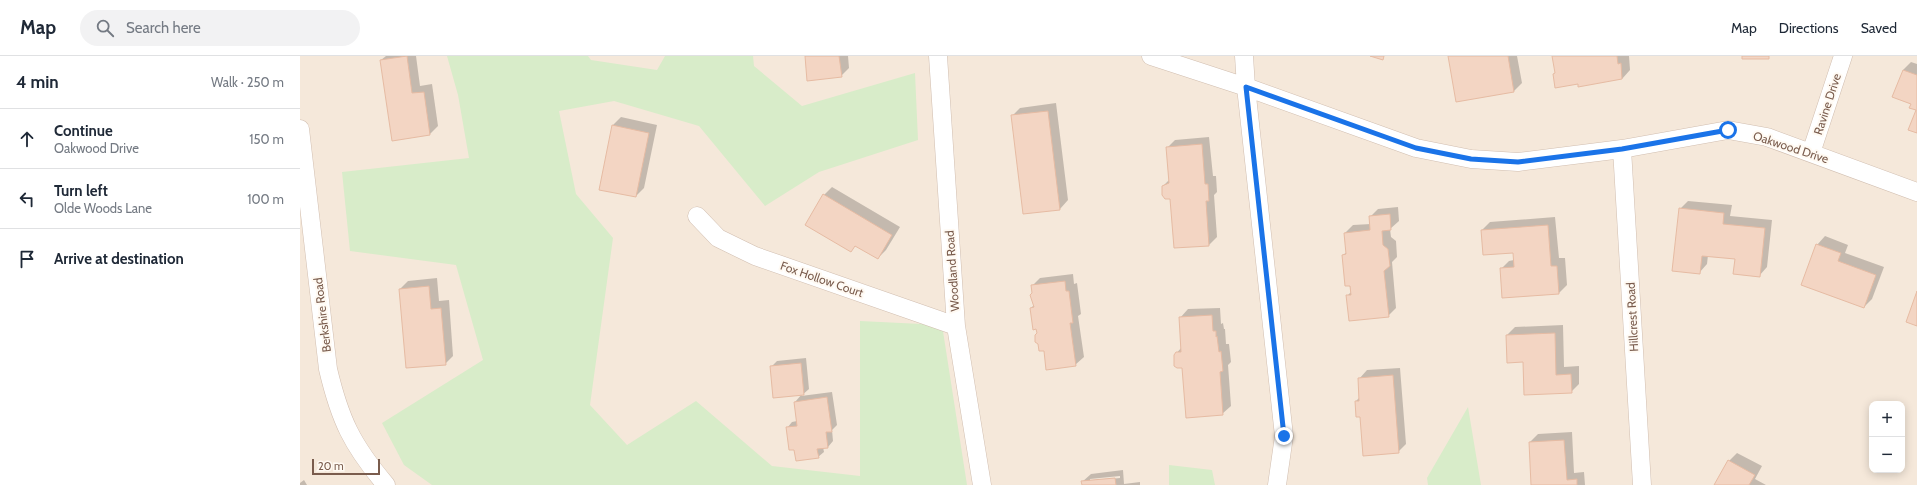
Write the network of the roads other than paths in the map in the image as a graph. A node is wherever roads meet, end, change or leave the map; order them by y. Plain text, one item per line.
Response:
1 (938, 56) edge
2 (1151, 56) edge
3 (1244, 56) edge
4 (1843, 56) edge
5 (1246, 87) junction
6 (300, 129) edge
7 (1622, 149) junction
8 (1811, 153) junction
9 (1917, 192) edge
10 (697, 216) dead end
11 (956, 326) junction
12 (386, 485) edge
13 (982, 485) edge
14 (1277, 485) edge
15 (1642, 485) edge

1 - 11 street, Woodland Road
2 - 5 street, Oakwood Drive
3 - 5 street
4 - 8 street, Ravine Drive
5 - 7 street, Oakwood Drive
5 - 14 street
6 - 12 street, Berkshire Road
7 - 8 street, Oakwood Drive
7 - 15 street, Hillcrest Road
8 - 9 street, Oakwood Drive
10 - 11 street, Fox Hollow Court
11 - 13 street, Woodland Road

